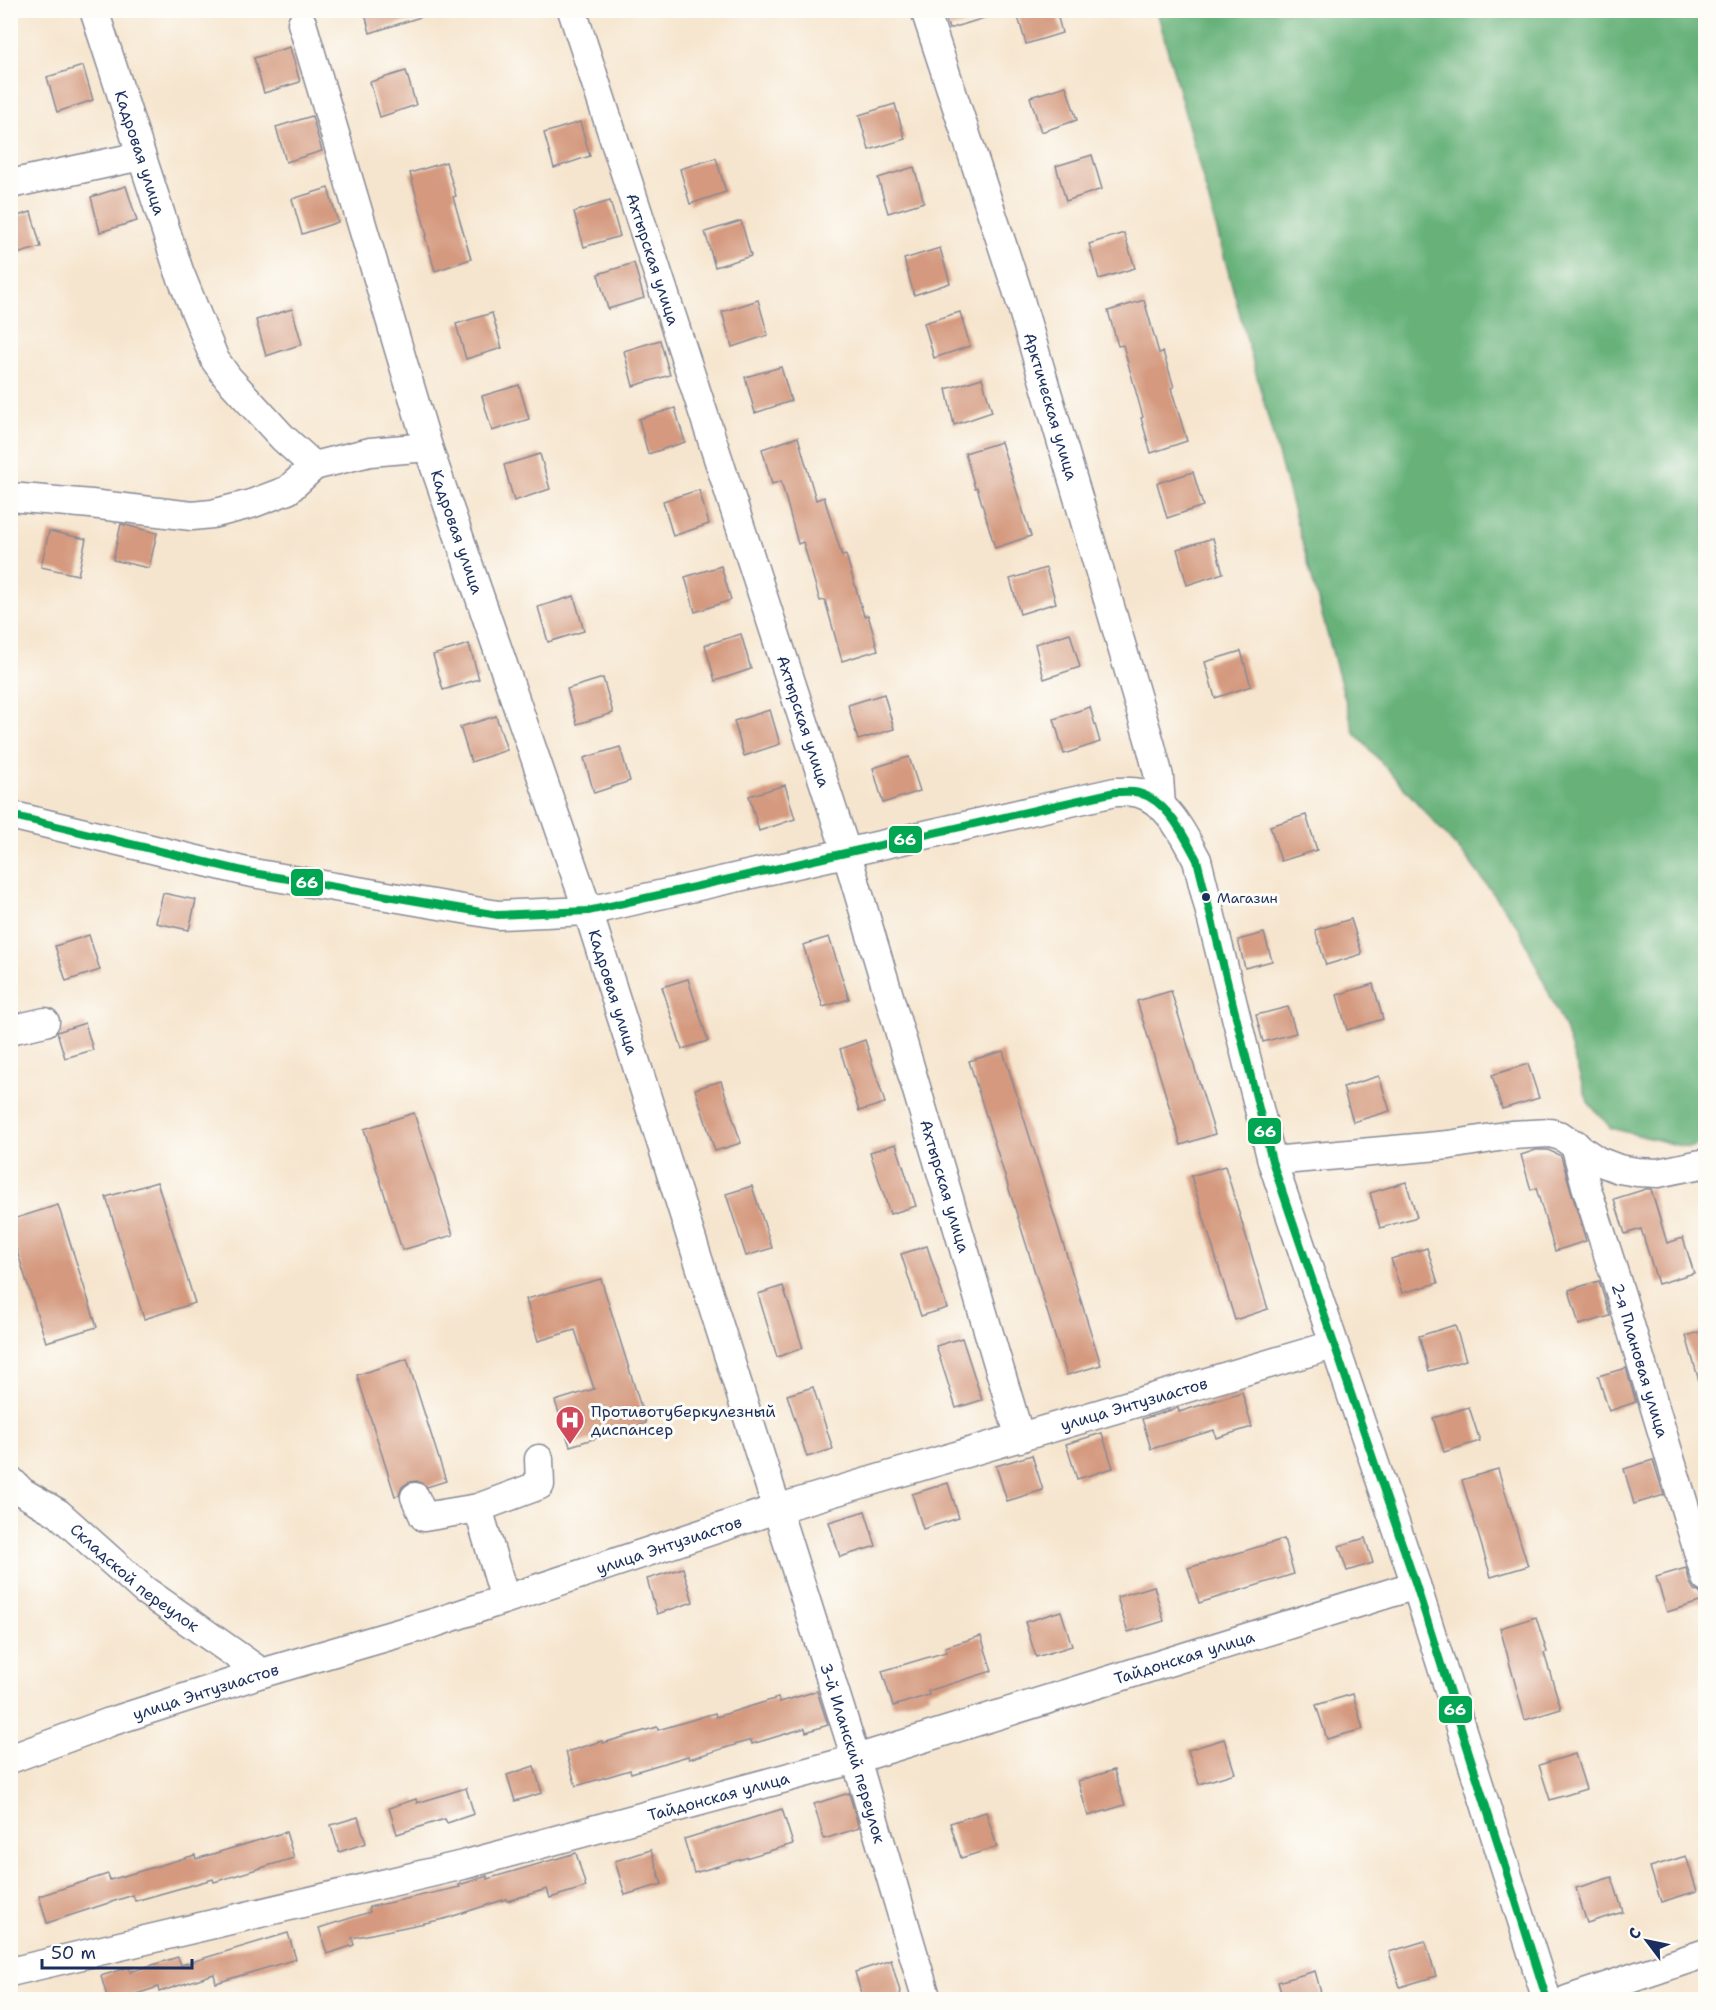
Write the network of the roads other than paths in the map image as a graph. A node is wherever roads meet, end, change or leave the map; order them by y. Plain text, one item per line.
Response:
1 (94, 10) edge
2 (572, 10) edge
3 (926, 10) edge
4 (302, 23) dead end
5 (141, 156) junction
6 (10, 184) edge
7 (428, 447) junction
8 (314, 466) junction
9 (10, 497) edge
10 (1161, 806) junction
11 (10, 814) edge
12 (846, 851) junction
13 (588, 911) junction
14 (45, 1022) dead end
15 (10, 1030) edge
16 (1575, 1144) junction
17 (1272, 1161) junction
18 (1706, 1163) edge
19 (1333, 1345) junction
20 (1020, 1438) junction
21 (539, 1459) dead end
22 (10, 1480) edge
23 (415, 1497) dead end
24 (478, 1508) junction
25 (776, 1509) junction
26 (1706, 1578) edge
27 (1416, 1585) junction
28 (504, 1599) junction
29 (262, 1673) junction
30 (10, 1759) edge
31 (856, 1759) junction
32 (1706, 1953) edge
33 (10, 1972) edge
34 (927, 2000) edge
35 (1547, 2000) edge
36 (1567, 2000) edge

1 - 5 street, Кадровая улица
2 - 12 street, Ахтырская улица
3 - 10 street, Арктическая улица
4 - 7 street, Кадровая улица
5 - 6 street
5 - 8 street, Кадровая улица
7 - 8 street
7 - 13 street, Кадровая улица
8 - 9 street
10 - 12 street
10 - 17 street
11 - 13 street
12 - 13 street
12 - 20 street, Ахтырская улица
13 - 25 street, Кадровая улица
14 - 15 street
16 - 17 street
16 - 18 street
16 - 26 street, 2-я Плановая улица
17 - 19 street
19 - 20 street, улица Энтузиастов
19 - 27 street
20 - 25 street, улица Энтузиастов
21 - 24 street
22 - 29 street, Складской переулок
23 - 24 street
24 - 28 street
25 - 28 street, улица Энтузиастов
25 - 31 street, 3-й Иланский переулок
27 - 31 street, Тайдонская улица
27 - 35 street
28 - 29 street, улица Энтузиастов
29 - 30 street, улица Энтузиастов
31 - 33 street, Тайдонская улица
31 - 34 street, 3-й Иланский переулок
32 - 36 street

